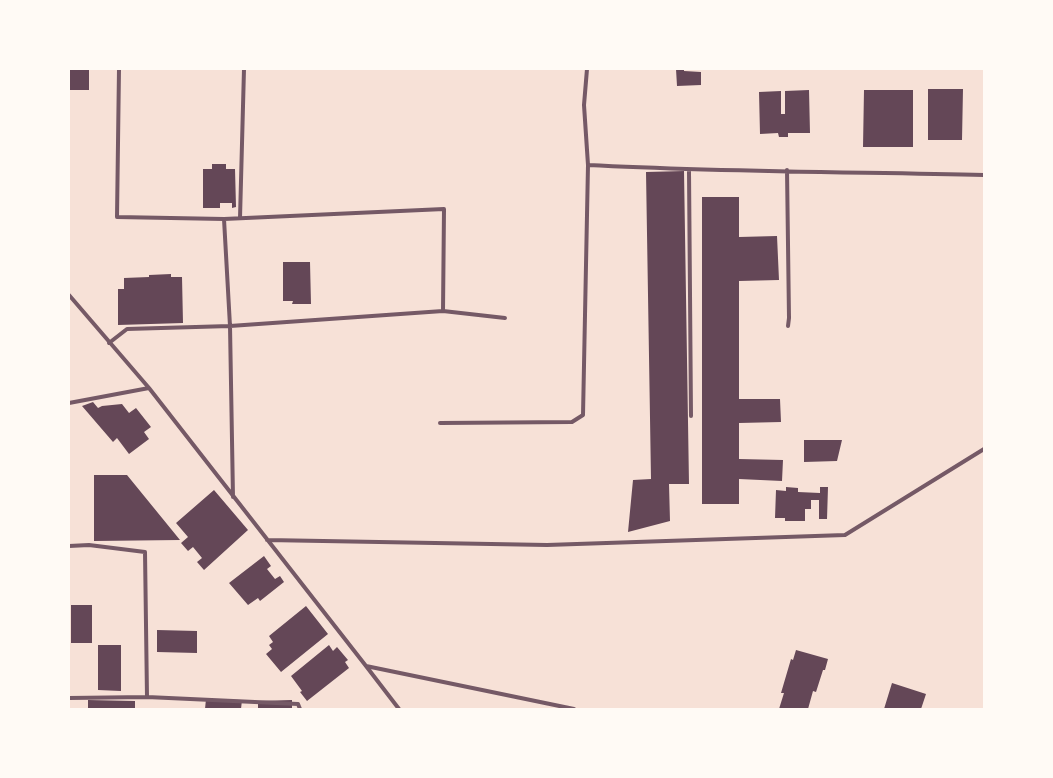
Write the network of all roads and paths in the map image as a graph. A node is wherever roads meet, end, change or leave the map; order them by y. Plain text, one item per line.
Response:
1 (119, 69) edge
2 (244, 69) edge
3 (587, 69) edge
4 (588, 165) junction
5 (787, 170) junction
6 (689, 171) junction
7 (984, 175) edge
8 (224, 218) junction
9 (240, 218) junction
10 (69, 295) edge
11 (443, 312) junction
12 (505, 318) dead end
13 (230, 326) junction
14 (788, 326) dead end
15 (110, 343) junction
16 (149, 388) junction
17 (69, 403) edge
18 (691, 416) dead end
19 (440, 422) dead end
20 (984, 449) edge
21 (234, 497) junction
22 (267, 540) junction
23 (69, 546) edge
24 (366, 666) junction
25 (147, 697) junction
26 (69, 698) edge
27 (300, 709) edge
28 (399, 709) edge
29 (574, 709) edge

1 - 8 street
2 - 9 street
3 - 4 street
4 - 6 street
4 - 19 street
5 - 6 street
5 - 7 street
5 - 14 street
6 - 18 street
8 - 9 street
8 - 13 street
9 - 11 street
10 - 15 street
11 - 12 street
11 - 13 street
13 - 15 street
13 - 21 street
15 - 16 street
16 - 17 street
16 - 21 street
20 - 22 street
21 - 22 street
22 - 24 street
23 - 25 street
24 - 28 street
24 - 29 street
25 - 26 street
25 - 27 street

